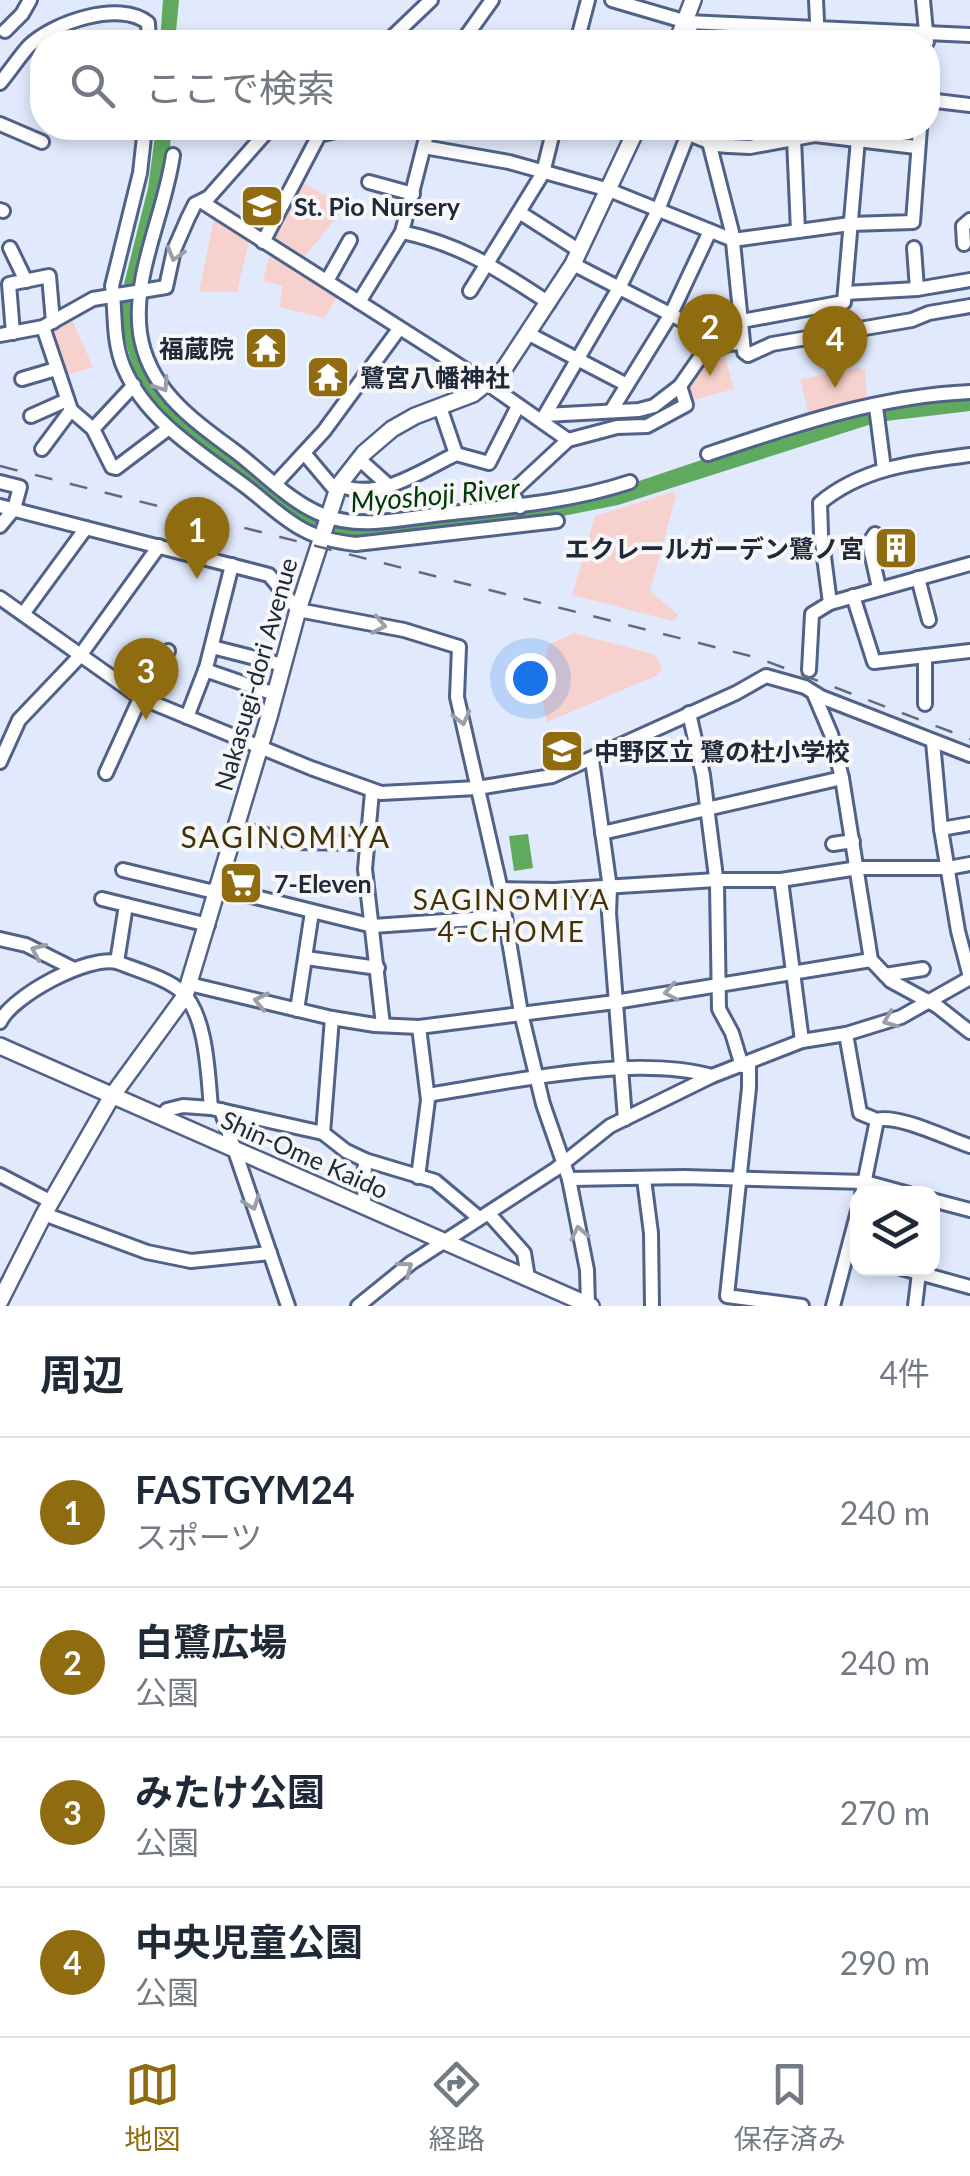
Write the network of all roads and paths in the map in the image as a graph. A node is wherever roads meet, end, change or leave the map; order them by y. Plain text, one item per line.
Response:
1 (30, 0) edge
2 (431, 0) edge
3 (492, 0) edge
4 (588, 0) edge
5 (612, 0) edge
6 (693, 0) edge
7 (816, 0) edge
8 (923, 0) edge
9 (687, 22) junction
10 (2, 29) edge
11 (52, 30) edge
12 (148, 30) edge
13 (400, 30) edge
14 (471, 30) edge
15 (580, 30) edge
16 (683, 30) edge
17 (690, 30) edge
18 (768, 30) edge
19 (818, 30) edge
20 (926, 30) edge
21 (970, 36) edge
22 (940, 37) edge
23 (29, 47) joint
24 (0, 83) edge
25 (940, 101) edge
26 (970, 105) edge
27 (0, 124) edge
28 (30, 137) edge
29 (37, 140) edge
30 (144, 140) edge
31 (259, 140) edge
32 (316, 140) edge
33 (427, 140) edge
34 (551, 140) edge
35 (632, 140) edge
36 (686, 140) edge
37 (704, 140) edge
38 (728, 140) edge
39 (788, 140) edge
40 (794, 140) edge
41 (858, 140) edge
42 (871, 140) edge
43 (917, 140) edge
44 (42, 142) dead end
45 (709, 142) junction
46 (730, 146) junction
47 (424, 147) junction
48 (916, 147) junction
49 (172, 155) dead end
50 (542, 173) junction
51 (369, 182) dead end
52 (609, 190) junction
53 (412, 194) junction
54 (202, 202) junction
55 (658, 210) junction
56 (519, 212) junction
57 (970, 220) edge
58 (850, 224) junction
59 (710, 230) junction
60 (798, 231) junction
61 (402, 232) junction
62 (350, 240) dead end
63 (733, 240) junction
64 (263, 242) junction
65 (964, 244) edge
66 (10, 248) dead end
67 (914, 248) dead end
68 (577, 257) junction
69 (489, 264) junction
70 (970, 280) edge
71 (26, 281) junction
72 (327, 281) junction
73 (620, 288) junction
74 (917, 289) junction
75 (470, 291) dead end
76 (139, 293) junction
77 (845, 293) junction
78 (119, 297) junction
79 (360, 302) junction
80 (548, 303) junction
81 (970, 306) edge
82 (671, 314) junction
83 (742, 321) junction
84 (48, 325) junction
85 (399, 329) junction
86 (7, 334) edge
87 (529, 334) junction
88 (743, 343) junction
89 (728, 344) junction
90 (576, 361) junction
91 (56, 368) junction
92 (22, 379) dead end
93 (488, 384) junction
94 (627, 385) junction
95 (134, 386) junction
96 (680, 386) junction
97 (970, 392) edge
98 (69, 404) junction
99 (518, 406) junction
100 (876, 407) dead end
101 (440, 408) junction
102 (611, 411) junction
103 (32, 416) dead end
104 (543, 418) junction
105 (169, 428) junction
106 (94, 429) junction
107 (568, 440) junction
108 (42, 450) dead end
109 (304, 454) junction
110 (456, 454) junction
111 (708, 454) dead end
112 (970, 455) edge
113 (359, 459) junction
114 (884, 468) junction
115 (0, 482) edge
116 (630, 482) dead end
117 (276, 483) junction
118 (389, 486) junction
119 (337, 488) junction
120 (520, 506) junction
121 (7, 507) edge
122 (556, 521) dead end
123 (0, 526) edge
124 (321, 526) junction
125 (86, 528) junction
126 (875, 534) dead end
127 (160, 546) junction
128 (970, 564) edge
129 (232, 565) junction
130 (918, 578) junction
131 (879, 588) junction
132 (854, 596) junction
133 (0, 598) edge
134 (830, 602) junction
135 (298, 610) junction
136 (23, 614) junction
137 (929, 620) dead end
138 (212, 647) junction
139 (168, 651) dead end
140 (970, 651) edge
141 (79, 656) junction
142 (925, 656) junction
143 (283, 665) junction
144 (205, 670) junction
145 (809, 670) dead end
146 (275, 694) junction
147 (814, 694) junction
148 (141, 698) junction
149 (925, 704) dead end
150 (689, 713) junction
151 (187, 717) junction
152 (933, 742) junction
153 (260, 747) junction
154 (970, 756) edge
155 (592, 760) junction
156 (0, 762) edge
157 (106, 773) dead end
158 (842, 778) junction
159 (477, 788) junction
160 (372, 792) junction
161 (706, 810) junction
162 (970, 824) edge
163 (237, 828) junction
164 (941, 828) junction
165 (602, 833) junction
166 (854, 841) junction
167 (365, 843) junction
168 (832, 844) dead end
169 (970, 864) edge
170 (858, 868) junction
171 (948, 868) junction
172 (123, 870) dead end
173 (716, 880) junction
174 (781, 880) junction
175 (218, 888) junction
176 (610, 888) junction
177 (500, 889) junction
178 (102, 899) dead end
179 (126, 905) junction
180 (312, 912) junction
181 (503, 917) junction
182 (208, 925) junction
183 (373, 926) junction
184 (0, 938) edge
185 (306, 958) junction
186 (871, 960) junction
187 (116, 962) junction
188 (378, 968) junction
189 (923, 968) dead end
190 (74, 969) junction
191 (792, 972) junction
192 (885, 975) junction
193 (970, 977) edge
194 (719, 984) junction
195 (187, 990) junction
196 (615, 1002) junction
197 (926, 1002) junction
198 (297, 1010) junction
199 (520, 1013) junction
200 (332, 1018) junction
201 (0, 1022) edge
202 (383, 1026) junction
203 (419, 1027) junction
204 (970, 1032) edge
205 (846, 1034) junction
206 (802, 1041) junction
207 (0, 1046) edge
208 (746, 1064) junction
209 (620, 1070) junction
210 (712, 1076) junction
211 (536, 1078) junction
212 (428, 1095) junction
213 (112, 1096) junction
214 (216, 1109) junction
215 (161, 1117) junction
216 (625, 1118) junction
217 (877, 1120) junction
218 (323, 1133) junction
219 (970, 1146) edge
220 (233, 1150) junction
221 (366, 1160) junction
222 (564, 1163) junction
223 (0, 1176) edge
224 (418, 1176) junction
225 (644, 1178) junction
226 (739, 1178) junction
227 (569, 1179) junction
228 (863, 1186) edge
229 (850, 1187) edge
230 (940, 1202) edge
231 (45, 1207) junction
232 (364, 1207) junction
233 (970, 1210) edge
234 (484, 1216) junction
235 (444, 1242) junction
236 (270, 1253) junction
237 (850, 1261) edge
238 (6, 1276) edge
239 (919, 1276) edge
240 (930, 1276) edge
241 (528, 1278) junction
242 (970, 1287) edge
243 (0, 1300) edge
244 (288, 1306) edge
245 (358, 1306) edge
246 (589, 1306) edge
247 (652, 1306) edge
248 (802, 1306) edge
249 (833, 1306) edge
250 (915, 1306) edge

1 - 10 street
2 - 13 street
3 - 14 street
4 - 15 street
5 - 9 street
6 - 9 main road
7 - 19 street
8 - 20 street
9 - 16 main road
9 - 17 street
9 - 18 street
10 - 23 street
11 - 12 street
21 - 22 street
23 - 24 street
25 - 26 street
27 - 28 street
29 - 44 street
30 - 78 street
31 - 54 street
32 - 64 street
33 - 47 street
34 - 50 street
35 - 52 main road, Nakasugi-dori Avenue
36 - 55 street
37 - 45 street
38 - 46 street
39 - 46 street
40 - 60 street
41 - 58 street
42 - 48 street
43 - 48 street
45 - 46 street
45 - 63 street
47 - 50 street
47 - 53 street
48 - 58 street
49 - 76 street
50 - 52 street
50 - 56 street
51 - 53 street
52 - 55 street
52 - 68 main road, Nakasugi-dori Avenue
53 - 61 street
54 - 64 street
54 -> 76 street
55 - 59 street
55 - 73 street
56 - 68 street
56 - 69 street
57 - 65 street
58 - 60 street
58 - 77 street
59 - 63 street
59 - 82 street
60 - 63 street
61 - 69 street
61 - 79 street
62 - 72 street
63 - 83 street
64 - 72 street
66 - 71 street
67 - 74 street
68 - 73 street
68 - 80 main road, Nakasugi-dori Avenue
69 - 75 street
69 - 80 street
70 - 74 street
71 - 84 street
71 - 86 street
72 - 79 street
73 - 82 street
73 - 90 street
74 - 77 street
76 - 78 street
76 -> 117 street
77 - 83 street
78 - 84 street
78 - 95 street
79 - 85 street
80 - 87 main road, Nakasugi-dori Avenue
81 - 88 street
82 - 89 street
82 - 94 street
83 - 88 street
84 - 86 street
84 - 91 street
85 - 93 street
85 - 109 street
87 - 90 street
87 - 93 main road, Nakasugi-dori Avenue
88 - 89 street
89 - 96 street
90 - 94 street
90 - 104 street
91 - 92 street
91 - 98 street
93 - 99 street
93 - 101 main road, Nakasugi-dori Avenue
94 - 102 street
95 - 105 street
95 - 106 street
96 - 102 street
96 - 107 street
97 - 111 street
98 - 103 street
98 - 106 street
98 - 108 street
99 - 104 street
99 - 110 street
100 - 114 street
101 - 110 street
101 - 113 main road, Nakasugi-dori Avenue
102 - 104 street
104 - 107 street
105 - 106 street
105 - 124 street
107 - 120 street
109 - 117 street
109 - 119 street
110 - 118 street
112 - 114 street
113 - 118 street
113 - 119 main road, Nakasugi-dori Avenue
114 - 134 street
115 - 121 street
116 - 120 street
117 - 124 street
118 - 119 street
119 - 124 main road, Nakasugi-dori Avenue
120 - 124 street
121 - 123 street
121 - 125 street
122 - 124 street
124 - 135 main road, Nakasugi-dori Avenue
125 - 127 street
125 - 136 street
126 - 131 street
127 - 129 street
127 - 141 street
128 - 130 street
129 - 135 street
129 - 138 street
130 - 131 street
130 - 137 street
131 - 132 street
132 - 134 street
132 - 142 street
133 - 136 street
134 - 145 street
135 - 143 main road, Nakasugi-dori Avenue
135 -> 159 street
136 - 141 street
138 - 143 street
138 - 144 street
139 - 148 street
140 - 142 street
141 - 148 street
141 - 156 street
142 - 149 street
143 - 146 main road, Nakasugi-dori Avenue
144 - 146 street
144 - 151 street
146 - 153 main road, Nakasugi-dori Avenue
147 - 150 street
147 - 152 street
147 - 158 street
148 - 151 street
148 - 157 street
150 - 155 street
150 - 161 street
151 - 153 street
152 - 154 street
152 - 164 street
153 - 160 street
153 - 163 main road, Nakasugi-dori Avenue
155 - 159 street
155 - 165 street
158 - 161 street
158 - 166 street
159 - 160 street
159 - 177 street
160 - 167 street
161 - 165 street
161 - 173 street
162 - 164 street
163 - 167 street
163 - 175 main road, Nakasugi-dori Avenue
164 - 171 street
165 - 176 street
166 - 168 street
166 - 170 street
167 - 183 street
169 - 171 street
170 - 171 street
170 - 174 street
170 - 186 street
171 - 193 street
172 - 175 street
173 - 174 street
173 - 176 street
173 - 194 street
174 - 191 street
175 - 180 street
175 - 182 main road, Nakasugi-dori Avenue
176 - 177 street
176 - 196 street
177 - 181 street
178 - 179 street
179 - 182 street
179 - 187 street
180 - 183 street
180 - 185 street
181 - 183 street
181 - 199 street
182 - 195 main road, Nakasugi-dori Avenue
183 - 188 street
190 -> 184 street
185 - 188 street
185 - 198 street
186 - 191 street
186 - 192 street
187 - 190 street
187 - 195 street
188 - 202 street
189 - 192 street
190 - 201 street
191 - 194 street
191 - 206 street
192 - 197 street
193 - 197 street
194 -> 196 street
194 - 208 street
198 -> 195 street
195 - 213 main road, Nakasugi-dori Avenue
195 - 214 street
196 - 199 street
196 - 209 street
197 - 204 street
197 -> 205 street
198 - 200 street
199 - 203 street
199 - 211 street
200 - 202 street
200 - 218 street
202 - 203 street
203 - 212 street
205 - 206 street
205 - 217 street
206 - 208 street
207 - 213 main road, Shin-Ome Kaido
208 - 210 street
208 - 226 street
209 - 210 street
209 - 211 street
209 - 216 street
210 - 216 street
211 - 212 street
211 - 222 street
212 - 224 street
213 - 215 main road, Shin-Ome Kaido
213 - 231 main road, Nakasugi-dori Avenue
214 - 215 street
214 - 218 street
214 - 220 street
215 - 220 main road, Shin-Ome Kaido
216 - 222 street
217 - 219 street
217 - 228 street
218 - 221 street
220 - 232 main road, Shin-Ome Kaido
220 -> 236 street
221 - 224 street
221 - 232 street
222 - 227 street
222 - 234 street
223 - 231 street
224 - 234 street
225 - 226 street
225 - 227 street
225 - 247 street
226 - 229 street
226 - 248 street
246 -> 227 street
230 - 233 street
231 - 236 street
231 - 238 main road, Nakasugi-dori Avenue
232 - 235 main road, Shin-Ome Kaido
234 - 235 street
234 - 241 street
235 - 241 main road, Shin-Ome Kaido
245 -> 235 street
236 - 244 street
237 - 249 street
238 - 243 main road, Nakasugi-dori Avenue
239 - 250 street
240 - 242 street
241 - 246 main road, Shin-Ome Kaido

